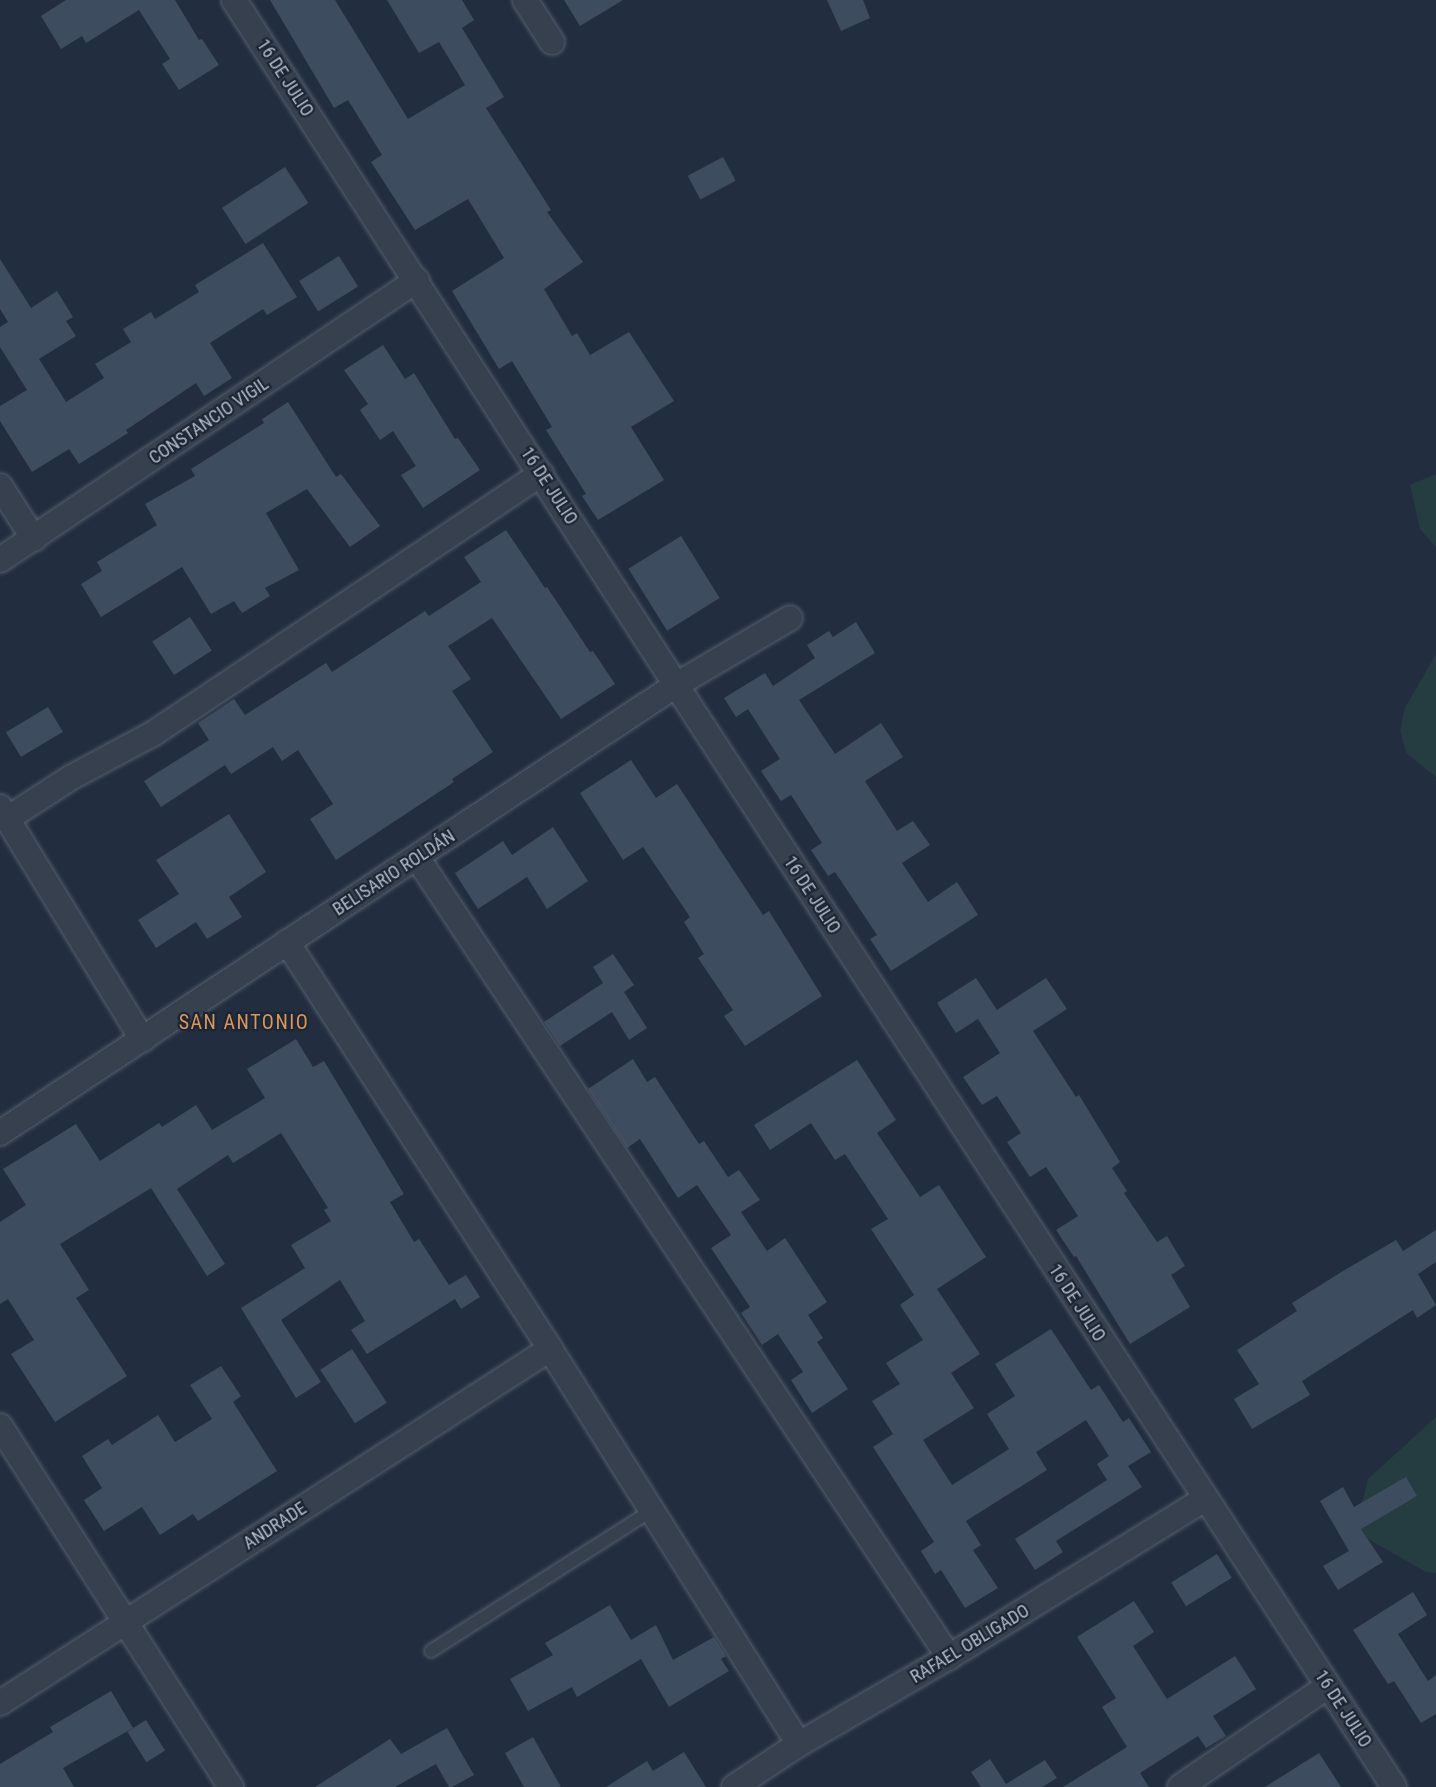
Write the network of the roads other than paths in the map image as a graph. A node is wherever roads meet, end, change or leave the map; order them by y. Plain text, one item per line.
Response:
1 (234, 0) edge
2 (525, 0) edge
3 (552, 42) dead end
4 (417, 280) junction
5 (541, 474) junction
6 (0, 486) edge
7 (34, 539) junction
8 (0, 560) edge
9 (790, 618) dead end
10 (676, 685) junction
11 (4, 813) edge
12 (417, 859) junction
13 (286, 942) junction
14 (143, 1040) junction
15 (0, 1134) edge
16 (550, 1349) junction
17 (0, 1426) edge
18 (1205, 1500) junction
19 (652, 1510) junction
20 (124, 1623) junction
21 (431, 1651) dead end
22 (949, 1658) junction
23 (1328, 1686) junction
24 (0, 1703) edge
25 (799, 1744) junction
26 (231, 1787) edge
27 (734, 1787) edge
28 (1180, 1787) edge
29 (1394, 1787) edge

1 - 4 street, 16 DE JULIO
2 - 3 street
4 - 5 street, 16 DE JULIO
4 - 7 street, CONSTANCIO VIGIL
5 - 10 street, 16 DE JULIO
5 - 11 street
6 - 7 street
7 - 8 street, CONSTANCIO VIGIL
9 - 10 street, BELISARIO ROLDÁN
10 - 12 street, BELISARIO ROLDÁN
10 - 18 street, 16 DE JULIO
11 - 14 street
12 - 13 street, BELISARIO ROLDÁN
12 - 22 street
13 - 14 street, BELISARIO ROLDÁN
13 - 16 street
14 - 15 street, BELISARIO ROLDÁN
16 - 19 street
16 - 20 street, ANDRADE
17 - 20 street
18 - 22 street, RAFAEL OBLIGADO
18 - 23 street, 16 DE JULIO
19 - 21 lane
19 - 25 street
20 - 24 street, ANDRADE
20 - 26 street
22 - 25 street, RAFAEL OBLIGADO
23 - 28 street
23 - 29 street, 16 DE JULIO
25 - 27 street, RAFAEL OBLIGADO

